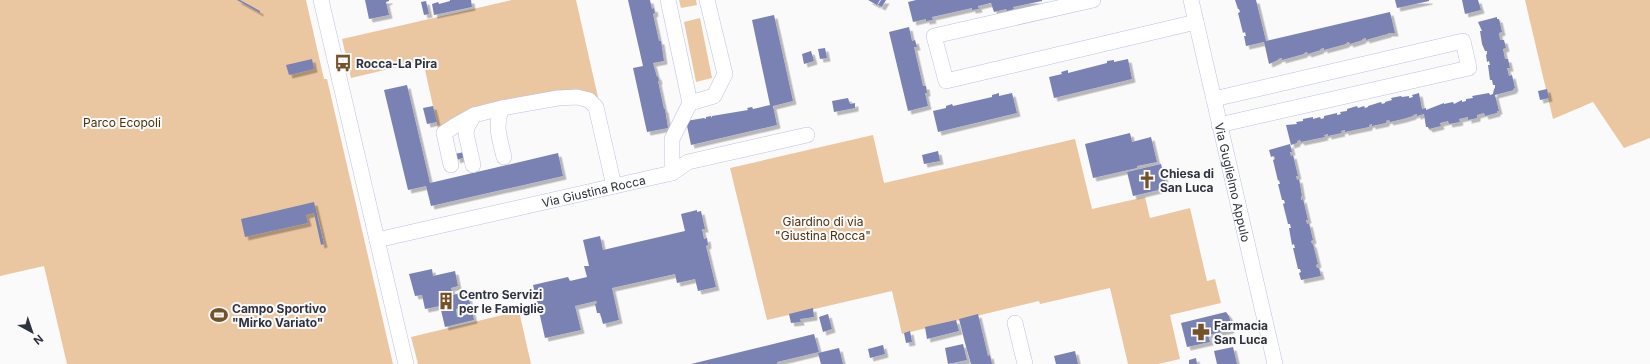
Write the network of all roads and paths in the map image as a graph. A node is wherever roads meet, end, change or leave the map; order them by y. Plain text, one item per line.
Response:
1 (321, 0) edge
2 (668, 0) edge
3 (707, 0) edge
4 (1093, 0) edge
5 (1191, 0) edge
6 (1196, 22) junction
7 (1214, 99) junction
8 (690, 103) junction
9 (502, 108) junction
10 (474, 115) junction
11 (1220, 125) junction
12 (807, 135) dead end
13 (504, 157) dead end
14 (451, 165) dead end
15 (473, 165) dead end
16 (672, 173) junction
17 (614, 186) junction
18 (377, 240) junction
19 (1015, 323) dead end
20 (406, 364) edge
21 (1025, 364) edge
22 (1275, 364) edge

1 - 18 street
2 - 8 street
3 - 8 street
4 - 6 street
5 - 6 street, Via Guglielmo Appulo
6 - 7 street, Via Guglielmo Appulo
7 - 11 street, Via Guglielmo Appulo
7 - 11 street
8 - 16 street
9 - 10 street
9 - 13 street
9 - 17 street
10 - 14 street
10 - 15 street
11 - 22 street, Via Guglielmo Appulo
12 - 16 street, Via Giustina Rocca
16 - 17 street, Via Giustina Rocca
17 - 18 street, Via Giustina Rocca
18 - 20 street
19 - 21 street

